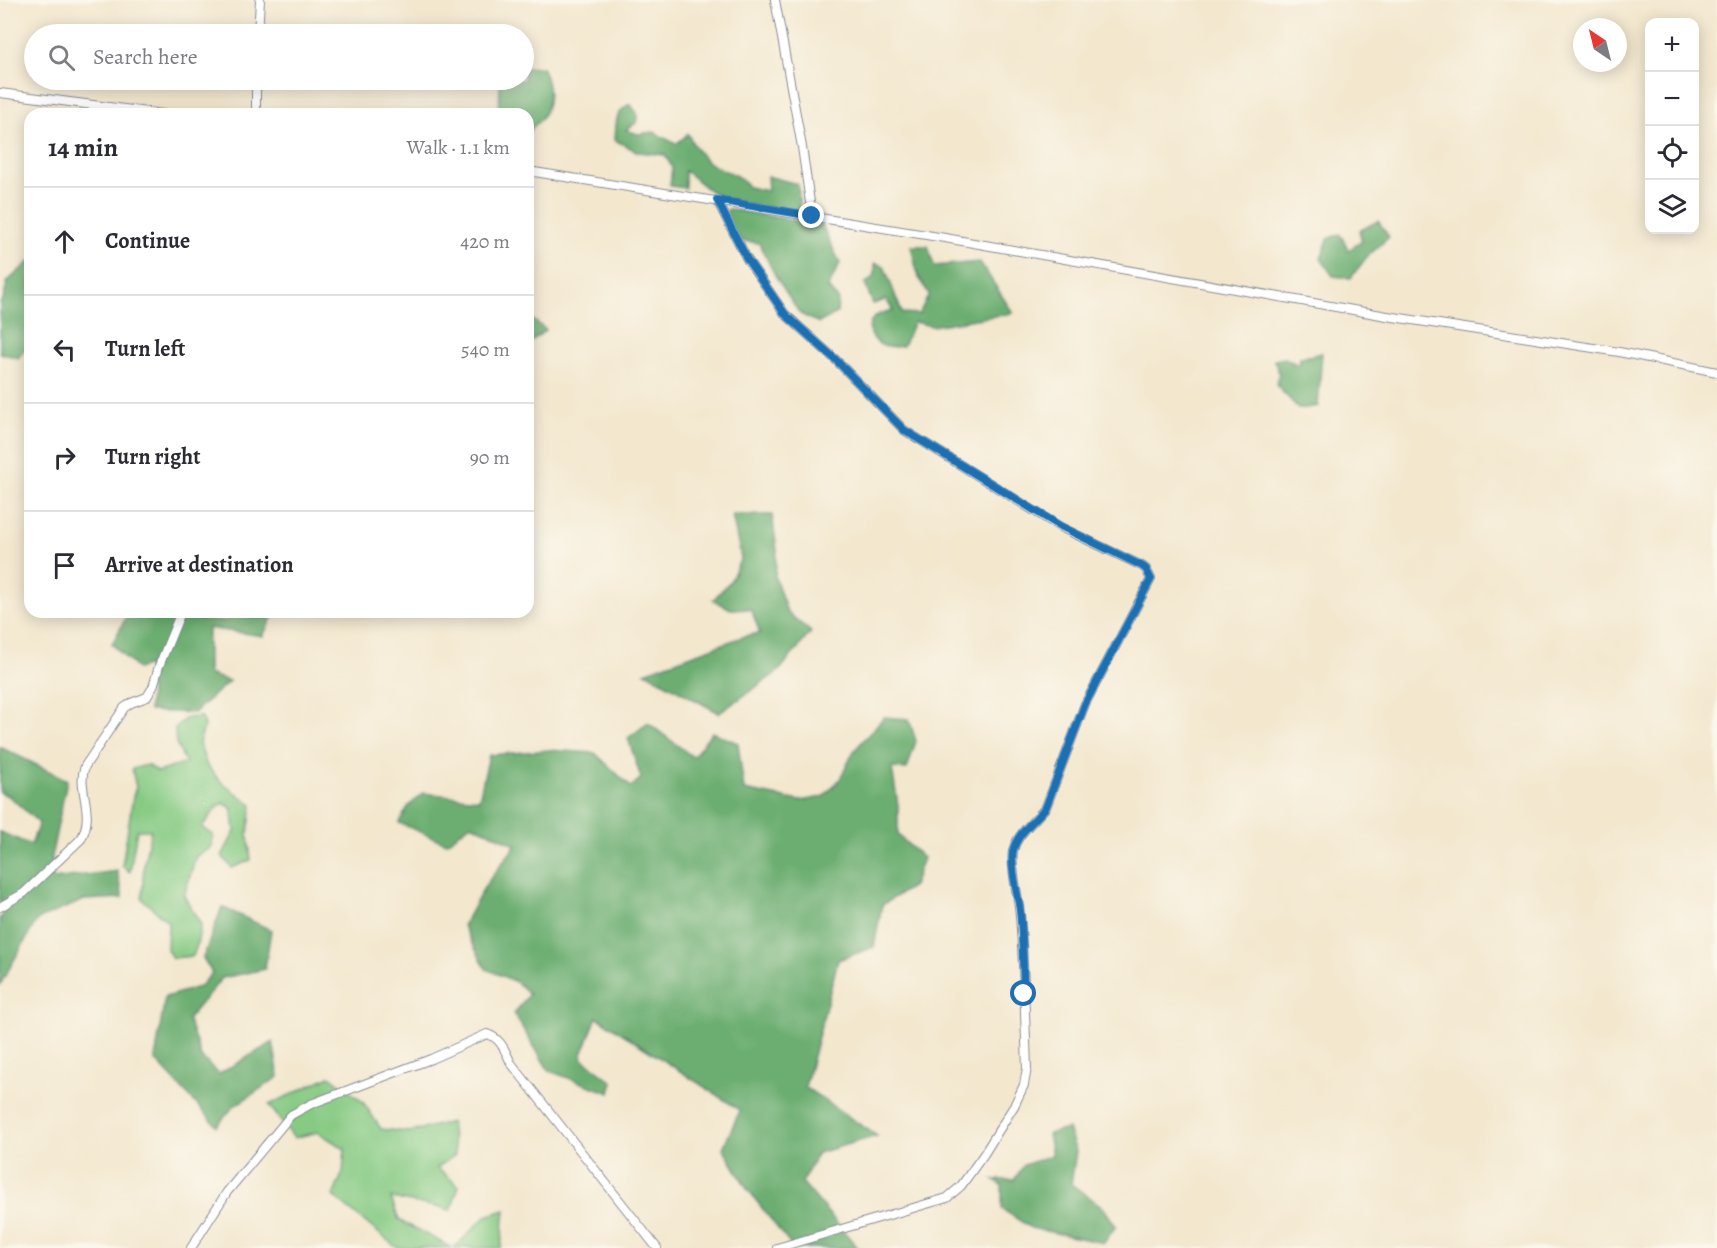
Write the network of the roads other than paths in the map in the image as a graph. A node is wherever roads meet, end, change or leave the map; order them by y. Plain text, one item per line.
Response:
1 (260, 0) edge
2 (775, 0) edge
3 (259, 24) edge
4 (256, 90) edge
5 (0, 93) edge
6 (116, 108) edge
7 (256, 108) edge
8 (534, 172) edge
9 (717, 200) junction
10 (812, 216) junction
11 (1717, 372) edge
12 (179, 618) edge
13 (0, 907) edge
14 (191, 1248) edge
15 (657, 1248) edge
16 (777, 1248) edge

1 - 3 street
2 - 10 street
4 - 7 street
5 - 6 street
8 - 9 street
9 - 10 street
9 - 16 street
10 - 11 street
12 - 13 street
14 - 15 street

